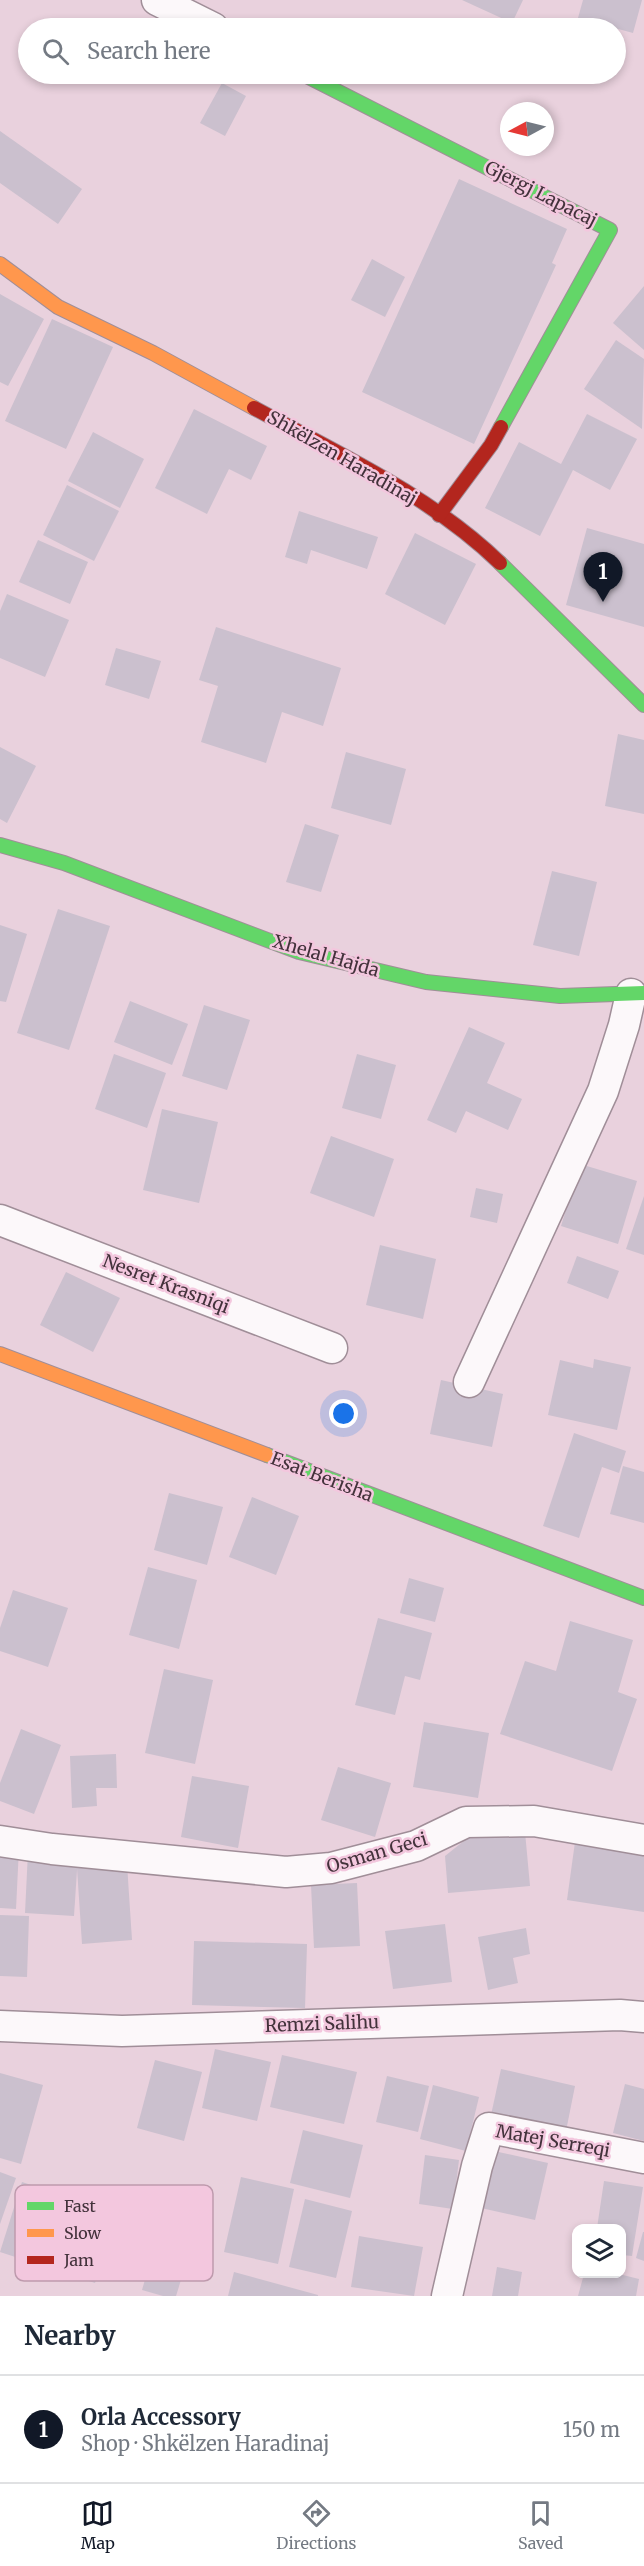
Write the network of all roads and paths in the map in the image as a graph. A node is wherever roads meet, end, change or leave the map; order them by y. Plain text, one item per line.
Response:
1 (157, 0) edge
2 (193, 18) edge
3 (323, 84) edge
4 (0, 264) edge
5 (439, 515) junction
6 (644, 705) edge
7 (0, 845) edge
8 (637, 994) edge
9 (0, 1220) edge
10 (333, 1348) dead end
11 (0, 1354) edge
12 (469, 1382) dead end
13 (644, 1598) edge
14 (644, 1840) edge
15 (0, 1841) edge
16 (644, 2017) edge
17 (0, 2026) edge
18 (644, 2158) edge
19 (447, 2296) edge

1 - 2 street
3 - 5 street, Gjergj Lapacaj
4 - 5 street, Shkëlzen Haradinaj
5 - 6 street, Shkëlzen Haradinaj
7 - 8 street, Xhelal Hajda
8 - 12 street, Xhelal Hajda
9 - 10 street, Nesret Krasniqi
11 - 13 street, Esat Berisha
14 - 15 street, Osman Geci
16 - 17 street, Remzi Salihu
18 - 19 street, Matej Serreqi

